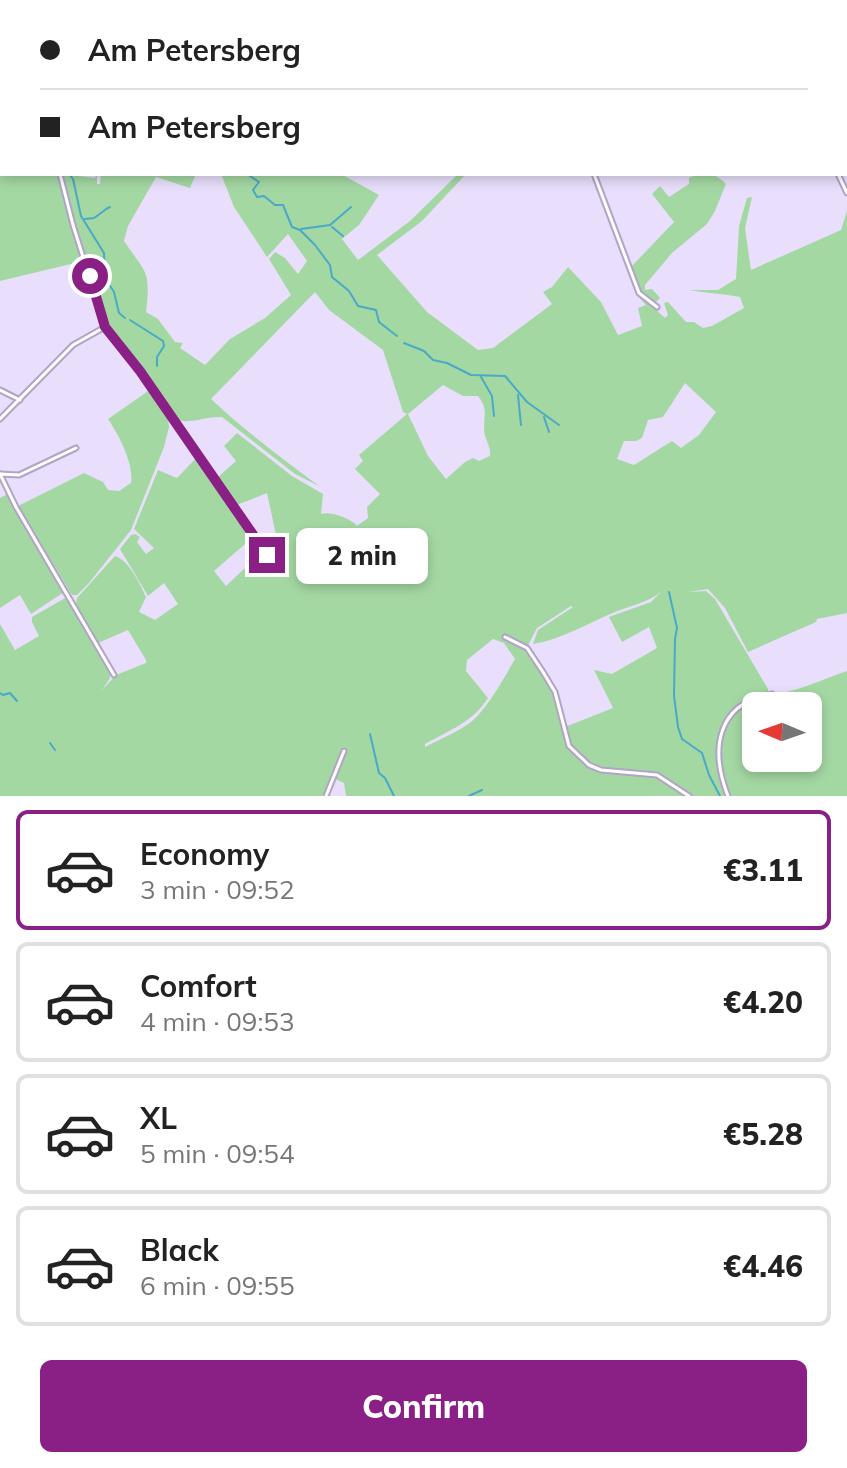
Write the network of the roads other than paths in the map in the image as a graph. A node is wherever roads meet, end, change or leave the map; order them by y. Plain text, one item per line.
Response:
1 (61, 176) edge
2 (595, 176) edge
3 (657, 307) dead end
4 (105, 327) junction
5 (0, 390) edge
6 (20, 400) junction
7 (0, 419) edge
8 (76, 448) dead end
9 (0, 474) edge
10 (267, 555) dead end
11 (505, 637) dead end
12 (114, 675) dead end
13 (742, 704) edge
14 (344, 751) dead end
15 (326, 796) edge
16 (689, 796) edge
17 (728, 796) edge

1 - 4 street
2 - 3 street
4 - 6 street
4 - 10 street
5 - 6 street
6 - 7 street
8 - 9 street
9 - 12 street
11 - 16 street
13 - 17 street
14 - 15 street

